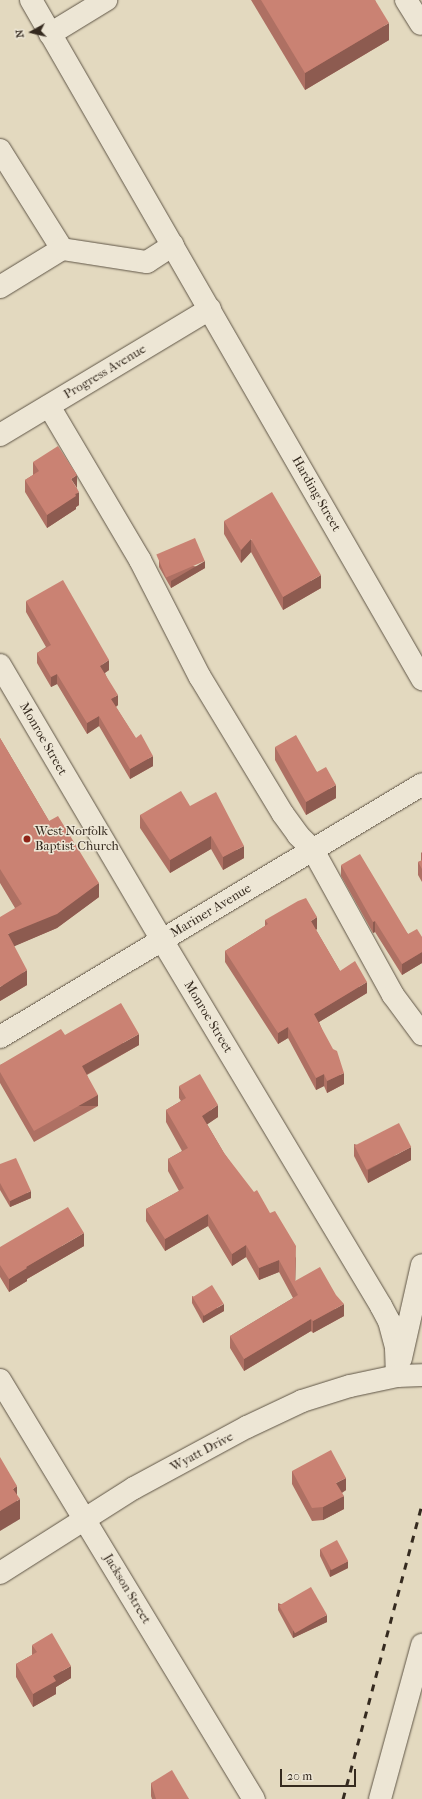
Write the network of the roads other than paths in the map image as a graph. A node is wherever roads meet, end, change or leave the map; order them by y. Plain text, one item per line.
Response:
1 (31, 0) edge
2 (106, 0) edge
3 (406, 0) edge
4 (421, 24) dead end
5 (50, 34) junction
6 (0, 150) edge
7 (173, 245) junction
8 (62, 249) junction
9 (0, 286) edge
10 (210, 309) junction
11 (49, 406) junction
12 (0, 435) edge
13 (0, 665) edge
14 (422, 679) edge
15 (422, 784) edge
16 (313, 850) junction
17 (162, 940) junction
18 (422, 1034) edge
19 (0, 1037) edge
20 (422, 1265) edge
21 (422, 1374) edge
22 (397, 1376) junction
23 (0, 1380) edge
24 (85, 1519) junction
25 (0, 1573) edge
26 (422, 1645) edge
27 (254, 1799) edge
28 (380, 1799) edge

1 - 5 street, Harding Street
2 - 5 street
3 - 4 street
5 - 7 street, Harding Street
6 - 8 street
7 - 8 street
7 - 10 street, Harding Street
8 - 9 street
10 - 11 street, Progress Avenue
10 - 14 street, Harding Street
11 - 12 street, Progress Avenue
11 - 16 street
13 - 17 street, Monroe Street
15 - 16 street, Mariner Avenue
16 - 17 street, Mariner Avenue
16 - 18 street
17 - 19 street, Mariner Avenue
17 - 22 street, Monroe Street
20 - 22 street
21 - 22 street, Wyatt Drive
22 - 24 street, Wyatt Drive
23 - 24 street, Jackson Street
24 - 25 street, Wyatt Drive
24 - 27 street, Jackson Street
26 - 28 street

